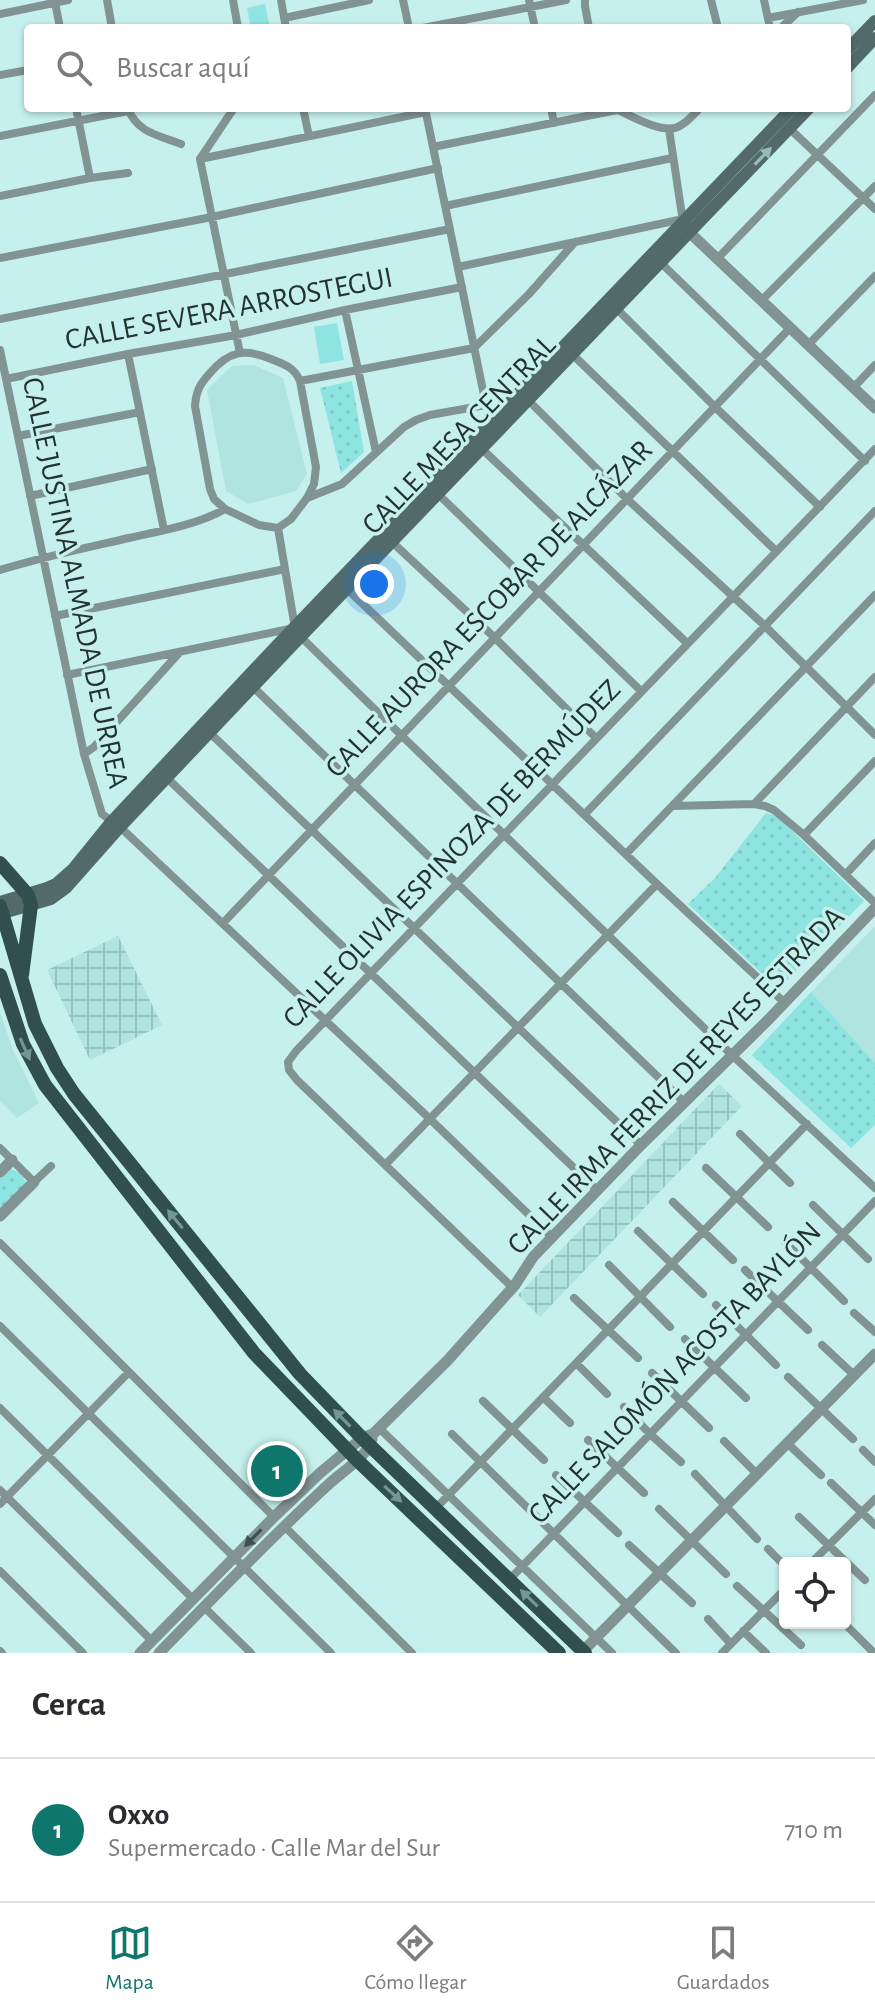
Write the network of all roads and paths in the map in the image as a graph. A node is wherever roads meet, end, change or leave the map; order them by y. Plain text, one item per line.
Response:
1 (68, 0) edge
2 (107, 0) edge
3 (233, 0) edge
4 (281, 0) edge
5 (369, 0) edge
6 (403, 0) edge
7 (566, 0) edge
8 (585, 0) edge
9 (711, 0) edge
10 (764, 0) edge
11 (863, 0) edge
12 (56, 1) edge
13 (530, 3) edge
14 (799, 11) junction
15 (0, 14) edge
16 (284, 18) junction
17 (768, 18) junction
18 (59, 24) edge
19 (111, 24) edge
20 (237, 24) edge
21 (285, 24) edge
22 (408, 24) edge
23 (440, 24) edge
24 (534, 24) edge
25 (588, 24) edge
26 (717, 24) edge
27 (769, 24) edge
28 (785, 24) edge
29 (873, 25) edge
30 (875, 38) edge
31 (851, 46) edge
32 (851, 64) edge
33 (24, 71) edge
34 (0, 75) edge
35 (875, 95) edge
36 (77, 112) edge
37 (116, 112) edge
38 (129, 112) edge
39 (231, 112) edge
40 (304, 112) edge
41 (417, 112) edge
42 (426, 112) edge
43 (552, 112) edge
44 (602, 112) edge
45 (622, 112) edge
46 (696, 112) edge
47 (788, 112) edge
48 (805, 112) edge
49 (78, 121) junction
50 (554, 123) junction
51 (669, 129) junction
52 (790, 129) junction
53 (0, 136) edge
54 (309, 136) junction
55 (181, 144) dead end
56 (433, 147) junction
57 (818, 155) junction
58 (672, 158) junction
59 (200, 159) junction
60 (438, 168) junction
61 (128, 173) dead end
62 (90, 178) junction
63 (875, 186) edge
64 (0, 196) edge
65 (863, 198) junction
66 (445, 206) junction
67 (875, 209) edge
68 (212, 217) junction
69 (685, 224) junction
70 (450, 229) junction
71 (575, 242) junction
72 (0, 258) edge
73 (717, 259) junction
74 (660, 262) junction
75 (458, 267) junction
76 (224, 275) junction
77 (875, 276) edge
78 (462, 287) junction
79 (761, 301) junction
80 (616, 308) junction
81 (345, 310) junction
82 (0, 319) edge
83 (790, 328) junction
84 (236, 335) junction
85 (808, 345) junction
86 (474, 348) junction
87 (0, 350) edge
88 (240, 353) junction
89 (128, 354) junction
90 (572, 354) junction
91 (759, 360) junction
92 (875, 365) edge
93 (359, 370) junction
94 (6, 379) junction
95 (300, 381) junction
96 (853, 388) junction
97 (528, 400) junction
98 (486, 405) junction
99 (715, 407) junction
100 (875, 408) edge
101 (140, 412) junction
102 (500, 421) junction
103 (18, 436) junction
104 (482, 449) junction
105 (875, 449) edge
106 (376, 452) junction
107 (673, 452) junction
108 (865, 461) junction
109 (152, 469) junction
110 (438, 494) junction
111 (30, 496) junction
112 (307, 498) junction
113 (627, 499) junction
114 (820, 507) junction
115 (225, 509) junction
116 (875, 511) edge
117 (278, 528) junction
118 (164, 530) junction
119 (392, 542) junction
120 (584, 545) junction
121 (776, 551) junction
122 (42, 557) junction
123 (285, 569) junction
124 (0, 570) edge
125 (347, 589) junction
126 (539, 592) junction
127 (875, 595) edge
128 (732, 597) junction
129 (55, 616) junction
130 (764, 625) junction
131 (298, 632) junction
132 (495, 638) junction
133 (687, 643) junction
134 (180, 652) junction
135 (805, 667) junction
136 (67, 675) junction
137 (875, 677) edge
138 (449, 686) junction
139 (253, 687) junction
140 (641, 691) junction
141 (847, 707) junction
142 (210, 733) junction
143 (401, 735) junction
144 (875, 735) edge
145 (596, 738) junction
146 (84, 754) junction
147 (875, 761) edge
148 (167, 778) junction
149 (552, 784) junction
150 (354, 785) junction
151 (754, 804) junction
152 (673, 806) junction
153 (585, 814) junction
154 (116, 824) junction
155 (311, 831) junction
156 (503, 834) junction
157 (804, 835) junction
158 (875, 843) edge
159 (626, 854) junction
160 (0, 863) edge
161 (846, 874) junction
162 (268, 876) junction
163 (457, 882) junction
164 (657, 884) junction
165 (29, 900) junction
166 (875, 906) edge
167 (0, 909) edge
168 (223, 923) junction
169 (414, 928) junction
170 (608, 935) junction
171 (370, 974) junction
172 (1, 981) edge
173 (21, 981) junction
174 (560, 983) junction
175 (785, 1003) junction
176 (325, 1021) junction
177 (517, 1028) junction
178 (732, 1055) junction
179 (474, 1074) junction
180 (684, 1102) junction
181 (430, 1119) junction
182 (807, 1124) junction
183 (740, 1134) dead end
184 (641, 1145) junction
185 (0, 1148) edge
186 (12, 1160) junction
187 (769, 1163) junction
188 (386, 1164) junction
189 (51, 1166) dead end
190 (706, 1168) dead end
191 (0, 1172) edge
192 (34, 1182) junction
193 (790, 1183) dead end
194 (875, 1188) edge
195 (598, 1191) junction
196 (736, 1197) junction
197 (875, 1201) edge
198 (673, 1202) dead end
199 (813, 1205) dead end
200 (0, 1216) edge
201 (768, 1227) dead end
202 (638, 1231) dead end
203 (703, 1231) junction
204 (841, 1234) junction
205 (552, 1237) junction
206 (785, 1242) dead end
207 (0, 1243) edge
208 (868, 1259) dead end
209 (733, 1260) dead end
210 (671, 1264) junction
211 (609, 1265) dead end
212 (810, 1268) junction
213 (745, 1270) dead end
214 (513, 1288) junction
215 (703, 1294) dead end
216 (641, 1296) junction
217 (574, 1298) dead end
218 (779, 1301) junction
219 (844, 1301) dead end
220 (716, 1305) dead end
221 (854, 1313) dead end
222 (0, 1326) edge
223 (670, 1327) dead end
224 (609, 1329) junction
225 (808, 1330) dead end
226 (875, 1332) edge
227 (746, 1334) junction
228 (685, 1339) dead end
229 (822, 1345) dead end
230 (875, 1354) edge
231 (638, 1358) dead end
232 (576, 1363) junction
233 (776, 1365) dead end
234 (715, 1367) junction
235 (129, 1372) junction
236 (652, 1373) dead end
237 (854, 1375) junction
238 (788, 1377) dead end
239 (607, 1394) dead end
240 (543, 1397) junction
241 (746, 1398) dead end
242 (483, 1401) dead end
243 (682, 1401) junction
244 (624, 1407) dead end
245 (0, 1408) edge
246 (821, 1409) junction
247 (89, 1415) junction
248 (570, 1423) dead end
249 (709, 1428) dead end
250 (512, 1430) junction
251 (452, 1434) dead end
252 (650, 1434) junction
253 (371, 1436) junction
254 (853, 1439) dead end
255 (588, 1440) dead end
256 (724, 1441) dead end
257 (787, 1443) junction
258 (863, 1450) dead end
259 (352, 1455) junction
260 (48, 1456) junction
261 (544, 1460) dead end
262 (481, 1462) junction
263 (681, 1462) dead end
264 (875, 1462) edge
265 (617, 1467) junction
266 (695, 1474) dead end
267 (757, 1474) junction
268 (556, 1475) dead end
269 (821, 1475) dead end
270 (831, 1483) dead end
271 (644, 1493) dead end
272 (448, 1496) junction
273 (2, 1497) edge
274 (875, 1499) edge
275 (585, 1501) junction
276 (725, 1505) junction
277 (435, 1509) junction
278 (659, 1509) dead end
279 (862, 1512) junction
280 (274, 1517) junction
281 (799, 1517) dead end
282 (875, 1525) edge
283 (284, 1526) junction
284 (618, 1533) dead end
285 (553, 1534) junction
286 (692, 1539) junction
287 (757, 1539) dead end
288 (629, 1545) dead end
289 (828, 1546) junction
290 (768, 1549) dead end
291 (817, 1557) edge
292 (234, 1558) junction
293 (779, 1560) edge
294 (522, 1566) junction
295 (244, 1567) junction
296 (0, 1571) edge
297 (659, 1573) junction
298 (726, 1574) dead end
299 (510, 1579) junction
300 (865, 1580) dead end
301 (737, 1586) dead end
302 (779, 1595) edge
303 (193, 1599) junction
304 (692, 1603) dead end
305 (628, 1605) junction
306 (204, 1607) junction
307 (764, 1611) junction
308 (708, 1619) dead end
309 (850, 1629) edge
310 (743, 1631) junction
311 (596, 1638) junction
312 (152, 1641) junction
313 (731, 1644) junction
314 (801, 1645) dead end
315 (164, 1651) edge
316 (584, 1652) edge
317 (83, 1653) edge
318 (140, 1653) edge
319 (251, 1653) edge
320 (331, 1653) edge
321 (412, 1653) edge
322 (559, 1653) edge
323 (612, 1653) edge
324 (676, 1653) edge
325 (722, 1653) edge
326 (766, 1653) edge
327 (874, 1653) edge

1 - 12 street
2 - 19 street
3 - 20 street
4 - 16 street
5 - 16 street
6 - 22 street
7 - 13 street
8 - 25 street
9 - 26 street
10 - 17 street
11 - 14 street
12 - 15 street
12 - 18 street
13 - 23 street
13 - 24 street
14 - 17 street
14 - 28 street
16 - 21 street
17 - 27 street
29 - 31 main road
30 - 32 main road
33 - 34 street
35 - 57 street
36 - 49 street
37 - 49 street
38 - 55 street
39 - 59 street
40 - 54 street
41 - 54 street
42 - 56 street
43 - 50 street
44 - 50 street
45 - 51 street
46 - 51 street
47 - 69 main road, CALLE MESA CENTRAL
48 - 52 main road, CALLE MESA CENTRAL
49 - 53 street
49 - 62 street
50 - 56 street
51 - 58 street
52 - 57 street
69 -> 52 main road, CALLE MESA CENTRAL
54 - 59 street
56 - 60 street
57 - 65 street
57 - 73 street
58 - 66 street
58 - 69 street
59 - 68 street
60 - 66 street
60 - 68 street
61 - 62 street
62 - 64 street
63 - 65 street
65 - 67 street
65 - 79 street
66 - 70 street
68 - 72 street
68 - 76 street
69 - 71 street
69 - 73 street
69 - 74 main road, CALLE MESA CENTRAL
69 - 102 main road, CALLE MESA CENTRAL
70 - 75 street
70 - 76 street
71 - 75 street
71 - 86 street
73 - 79 street
74 - 80 main road, CALLE MESA CENTRAL
74 - 91 street
75 - 78 street
76 - 82 street
76 - 84 street
77 - 85 street
78 - 81 street, CALLE SEVERA ARROSTEGUI
78 - 86 street
79 - 83 street
80 - 90 main road, CALLE MESA CENTRAL
80 - 99 street
81 - 84 street, CALLE SEVERA ARROSTEGUI
81 - 93 street
83 - 85 street
83 - 91 street, CALLE AURORA ESCOBAR DE ALCÁZAR
84 - 88 street
84 - 89 street, CALLE SEVERA ARROSTEGUI
85 - 96 street
86 - 93 street
86 - 98 street
87 - 94 street, CALLE JUSTINA ALMADA DE URREA
88 - 95 street
88 - 115 street
89 - 94 street, CALLE SEVERA ARROSTEGUI
89 - 101 street
90 - 97 main road, CALLE MESA CENTRAL
90 - 107 street
91 - 99 street, CALLE AURORA ESCOBAR DE ALCÁZAR
91 - 108 street
92 - 96 street
93 - 95 street
93 - 106 street
94 - 103 street, CALLE JUSTINA ALMADA DE URREA
95 - 112 street
96 - 100 street
97 - 102 main road, CALLE MESA CENTRAL
97 - 113 street
98 - 102 street
98 - 106 street
99 - 107 street, CALLE AURORA ESCOBAR DE ALCÁZAR
99 - 114 street
101 - 103 street
101 - 109 street
102 - 104 main road, CALLE MESA CENTRAL
102 - 131 main road, CALLE MESA CENTRAL
103 - 111 street, CALLE JUSTINA ALMADA DE URREA
104 - 110 main road, CALLE MESA CENTRAL
104 - 120 street
105 - 108 street, CALLE OLIVIA ESPINOZA DE BERMÚDEZ
106 - 112 street
107 - 113 street, CALLE AURORA ESCOBAR DE ALCÁZAR
107 - 121 street
108 - 114 street, CALLE OLIVIA ESPINOZA DE BERMÚDEZ
109 - 111 street
109 - 118 street
110 - 119 main road, CALLE MESA CENTRAL
110 - 126 street
111 - 122 street, CALLE JUSTINA ALMADA DE URREA
112 - 117 street
113 - 120 street, CALLE AURORA ESCOBAR DE ALCÁZAR
113 - 128 street
114 - 121 street, CALLE OLIVIA ESPINOZA DE BERMÚDEZ
115 - 117 street
115 - 118 street
116 - 130 street
117 - 123 street
118 - 122 street
119 - 125 main road, CALLE MESA CENTRAL
119 - 132 street
120 - 126 street, CALLE AURORA ESCOBAR DE ALCÁZAR
120 - 133 street
121 - 128 street, CALLE OLIVIA ESPINOZA DE BERMÚDEZ
122 - 124 street
122 - 129 street, CALLE JUSTINA ALMADA DE URREA
123 - 129 street
123 - 131 street
125 - 131 main road, CALLE MESA CENTRAL
125 - 138 street
126 - 132 street, CALLE AURORA ESCOBAR DE ALCÁZAR
126 - 140 street
127 - 135 street
128 - 130 street
128 - 133 street, CALLE OLIVIA ESPINOZA DE BERMÚDEZ
129 - 136 street, CALLE JUSTINA ALMADA DE URREA
130 - 135 street
130 - 153 street
131 - 134 street
131 - 139 main road, CALLE MESA CENTRAL
131 - 143 street
131 - 154 main road, CALLE MESA CENTRAL
132 - 138 street, CALLE AURORA ESCOBAR DE ALCÁZAR
132 - 145 street
133 - 140 street, CALLE OLIVIA ESPINOZA DE BERMÚDEZ
134 - 136 street
134 - 146 street
135 - 141 street
135 - 152 street
136 - 146 street, CALLE JUSTINA ALMADA DE URREA
137 - 141 street
138 - 143 street, CALLE AURORA ESCOBAR DE ALCÁZAR
138 - 149 street
139 - 142 main road, CALLE MESA CENTRAL
139 - 150 street
140 - 145 street, CALLE OLIVIA ESPINOZA DE BERMÚDEZ
141 - 144 street
141 - 151 street
142 - 148 main road, CALLE MESA CENTRAL
142 - 155 street
143 - 150 street, CALLE AURORA ESCOBAR DE ALCÁZAR
143 - 156 street
145 - 149 street, CALLE OLIVIA ESPINOZA DE BERMÚDEZ
146 - 154 street, CALLE JUSTINA ALMADA DE URREA
147 - 157 street
148 - 154 main road, CALLE MESA CENTRAL
148 - 162 street
149 - 153 street
149 - 156 street, CALLE OLIVIA ESPINOZA DE BERMÚDEZ
150 - 155 street, CALLE AURORA ESCOBAR DE ALCÁZAR
150 - 163 street
151 - 152 street, CALLE IRMA FERRIZ DE REYES ESTRADA
151 - 157 street, CALLE IRMA FERRIZ DE REYES ESTRADA
152 - 159 street
153 - 159 street
154 - 165 main road, CALLE MESA CENTRAL
154 - 168 street, CALLE JUSTINA ALMADA DE URREA
155 - 162 street, CALLE AURORA ESCOBAR DE ALCÁZAR
155 - 169 street
156 - 163 street, CALLE OLIVIA ESPINOZA DE BERMÚDEZ
156 - 170 street
157 - 161 street, CALLE IRMA FERRIZ DE REYES ESTRADA
158 - 161 street
159 - 164 street
160 - 165 main road
161 - 166 street, CALLE IRMA FERRIZ DE REYES ESTRADA
162 - 168 street, CALLE AURORA ESCOBAR DE ALCÁZAR
162 - 171 street
163 - 169 street, CALLE OLIVIA ESPINOZA DE BERMÚDEZ
163 - 174 street
164 - 170 street
164 - 175 street
165 - 167 main road, CALLE MESA CENTRAL
165 - 173 main road
166 - 175 street, CALLE IRMA FERRIZ DE REYES ESTRADA
167 - 173 main road
168 - 176 street, CALLE JUSTINA ALMADA DE URREA
169 - 171 street, CALLE OLIVIA ESPINOZA DE BERMÚDEZ
169 - 177 street
170 - 174 street
170 - 178 street
171 - 176 street, CALLE OLIVIA ESPINOZA DE BERMÚDEZ
171 - 179 street
172 -> 259 main road
253 -> 173 main road
174 - 177 street
174 - 180 street
175 - 178 street, CALLE IRMA FERRIZ DE REYES ESTRADA
176 - 181 street, CALLE JUSTINA ALMADA DE URREA
176 - 188 street, CALLE OLIVIA ESPINOZA DE BERMÚDEZ
177 - 179 street
177 - 184 street
178 - 180 street, CALLE IRMA FERRIZ DE REYES ESTRADA
178 - 182 street
179 - 181 street
179 - 195 street
180 - 184 street, CALLE IRMA FERRIZ DE REYES ESTRADA
181 - 188 street
181 - 205 street, CALLE JUSTINA ALMADA DE URREA
182 - 187 street
182 - 194 street
183 - 187 street
184 - 195 street, CALLE IRMA FERRIZ DE REYES ESTRADA
185 - 186 street
186 - 191 street
186 - 192 street
187 - 193 street
187 - 196 street
188 - 214 street, CALLE OLIVIA ESPINOZA DE BERMÚDEZ
189 - 192 street
190 - 196 street
192 - 200 street
195 - 205 street, CALLE IRMA FERRIZ DE REYES ESTRADA
196 - 201 street
196 - 203 street
197 - 204 street, CALLE SALOMÓN ACOSTA BAYLÓN
198 - 203 street
199 - 204 street
202 - 210 street
203 - 209 street
203 - 210 street
204 - 208 street
204 - 212 street, CALLE SALOMÓN ACOSTA BAYLÓN
205 - 214 street, CALLE IRMA FERRIZ DE REYES ESTRADA
206 - 212 street
207 - 235 street
210 - 215 street
210 - 216 street
211 - 216 street
212 - 218 street, CALLE SALOMÓN ACOSTA BAYLÓN
212 - 219 street
213 - 218 street
214 - 253 street, CALLE IRMA FERRIZ DE REYES ESTRADA
216 - 223 street
216 - 224 street
217 - 224 street
218 - 225 street
218 - 227 street, CALLE SALOMÓN ACOSTA BAYLÓN
220 - 227 street
221 - 226 street
222 - 247 street
224 - 231 street
224 - 232 street
227 - 233 street
227 - 234 street, CALLE SALOMÓN ACOSTA BAYLÓN
228 - 234 street
229 - 237 street
230 - 237 street
232 - 239 street
232 - 240 street
234 - 241 street
234 - 243 street, CALLE SALOMÓN ACOSTA BAYLÓN
235 - 247 street
235 - 280 street
236 - 243 street
237 - 246 street
238 - 246 street
240 - 248 street
240 - 250 street
242 - 250 street
243 - 249 street
243 - 252 street, CALLE SALOMÓN ACOSTA BAYLÓN
244 - 252 street
245 - 260 street
246 - 254 street
246 - 257 street
247 - 260 street
247 - 292 street
250 - 261 street
250 - 262 street
251 - 262 street
252 - 263 street
252 - 265 street, CALLE SALOMÓN ACOSTA BAYLÓN
253 - 259 street, CALLE IRMA FERRIZ DE REYES ESTRADA
253 - 272 street
253 - 277 main road
255 - 265 street
256 - 267 street
257 - 267 street
257 - 269 street
258 - 264 street
259 - 280 street
259 - 283 street
259 -> 322 main road
260 - 273 street
260 - 303 street
262 - 272 street
262 - 285 street
265 - 271 street
265 - 275 street, CALLE SALOMÓN ACOSTA BAYLÓN
266 - 276 street
267 - 276 street
268 - 275 street
270 - 279 street
272 - 277 street
272 - 294 street
273 - 312 street
274 - 279 street
275 - 284 street
275 - 285 street, CALLE SALOMÓN ACOSTA BAYLÓN
276 - 286 street
276 - 287 street
277 - 299 main road
278 - 286 street
279 - 282 street
279 - 289 street
280 -> 292 street
281 - 289 street
283 - 295 street
283 - 321 street
285 - 294 street, CALLE SALOMÓN ACOSTA BAYLÓN
285 - 305 street
286 - 297 street
286 - 298 street
288 - 297 street
289 - 291 street
289 - 300 street
290 - 293 street
292 - 295 street
292 - 303 street
294 - 299 street, CALLE SALOMÓN ACOSTA BAYLÓN
294 - 311 street
295 - 306 street
295 - 320 street
296 - 317 street
297 - 304 street
297 - 305 street
316 -> 299 main road
301 - 307 street
302 - 307 street
303 - 312 street
305 - 311 street
305 - 324 street
306 - 315 street
306 - 319 street
307 - 310 street
307 - 314 street
308 - 313 street
309 - 327 street
310 - 313 street
310 - 326 street
311 - 316 street
311 - 323 street
312 - 318 street
313 - 325 street

